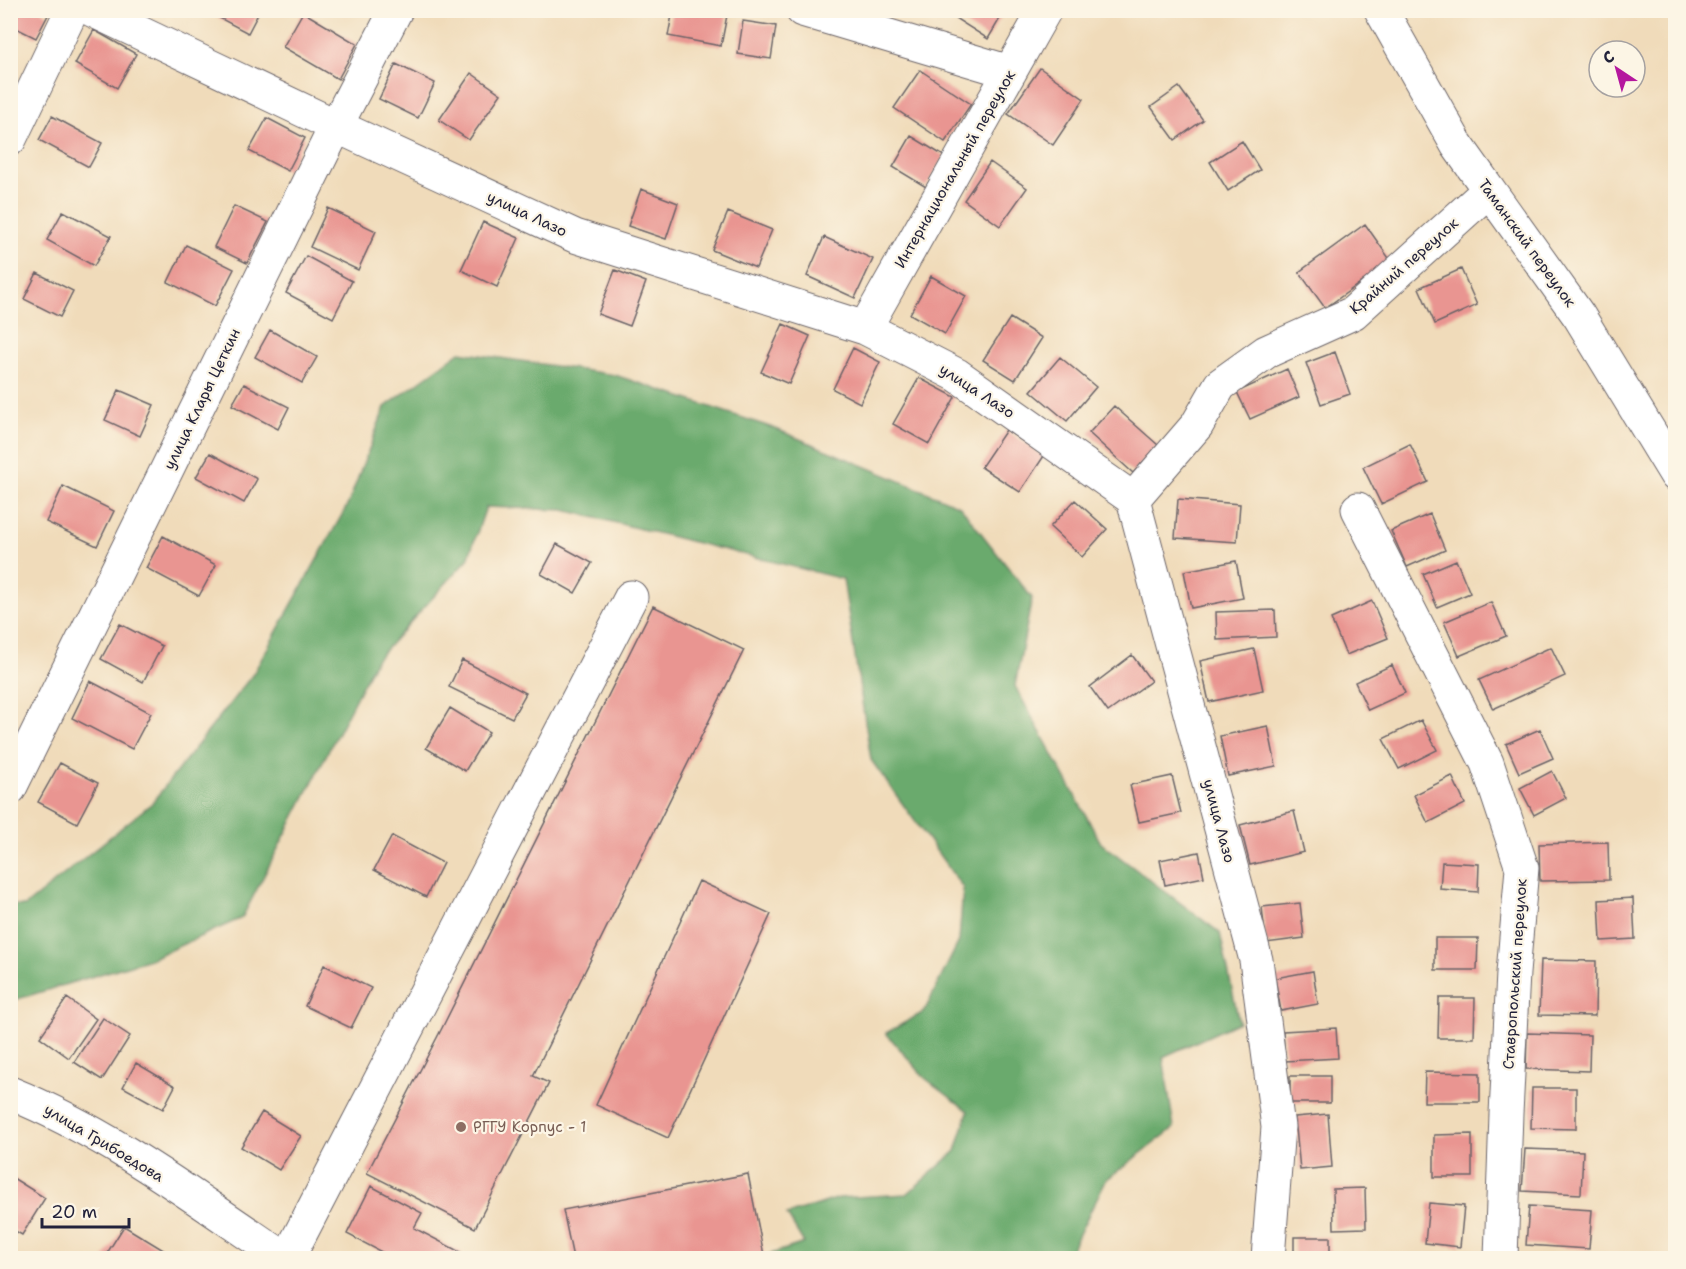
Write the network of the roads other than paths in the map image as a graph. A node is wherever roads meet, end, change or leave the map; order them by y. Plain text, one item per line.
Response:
1 (72, 10) edge
2 (92, 10) edge
3 (396, 10) edge
4 (802, 10) edge
5 (1045, 10) edge
6 (1381, 10) edge
7 (1011, 72) junction
8 (336, 126) junction
9 (10, 138) edge
10 (1489, 190) junction
11 (865, 328) junction
12 (1676, 475) edge
13 (1133, 500) junction
14 (1358, 510) dead end
15 (631, 597) dead end
16 (10, 788) edge
17 (10, 1093) edge
18 (286, 1258) edge
19 (1268, 1258) edge
20 (1501, 1258) edge

1 - 9 street
2 - 8 street, улица Лазо
3 - 8 street, улица Клары Цеткин
4 - 7 street
5 - 7 street, Интернациональный переулок
6 - 10 street, Таманский переулок
7 - 11 street, Интернациональный переулок
8 - 11 street, улица Лазо
8 - 16 street, улица Клары Цеткин
10 - 12 street, Таманский переулок
10 - 13 street, Крайний переулок
11 - 13 street, улица Лазо
13 - 19 street, улица Лазо
14 - 20 street, Ставропольский переулок
15 - 18 street
17 - 18 street, улица Грибоедова

